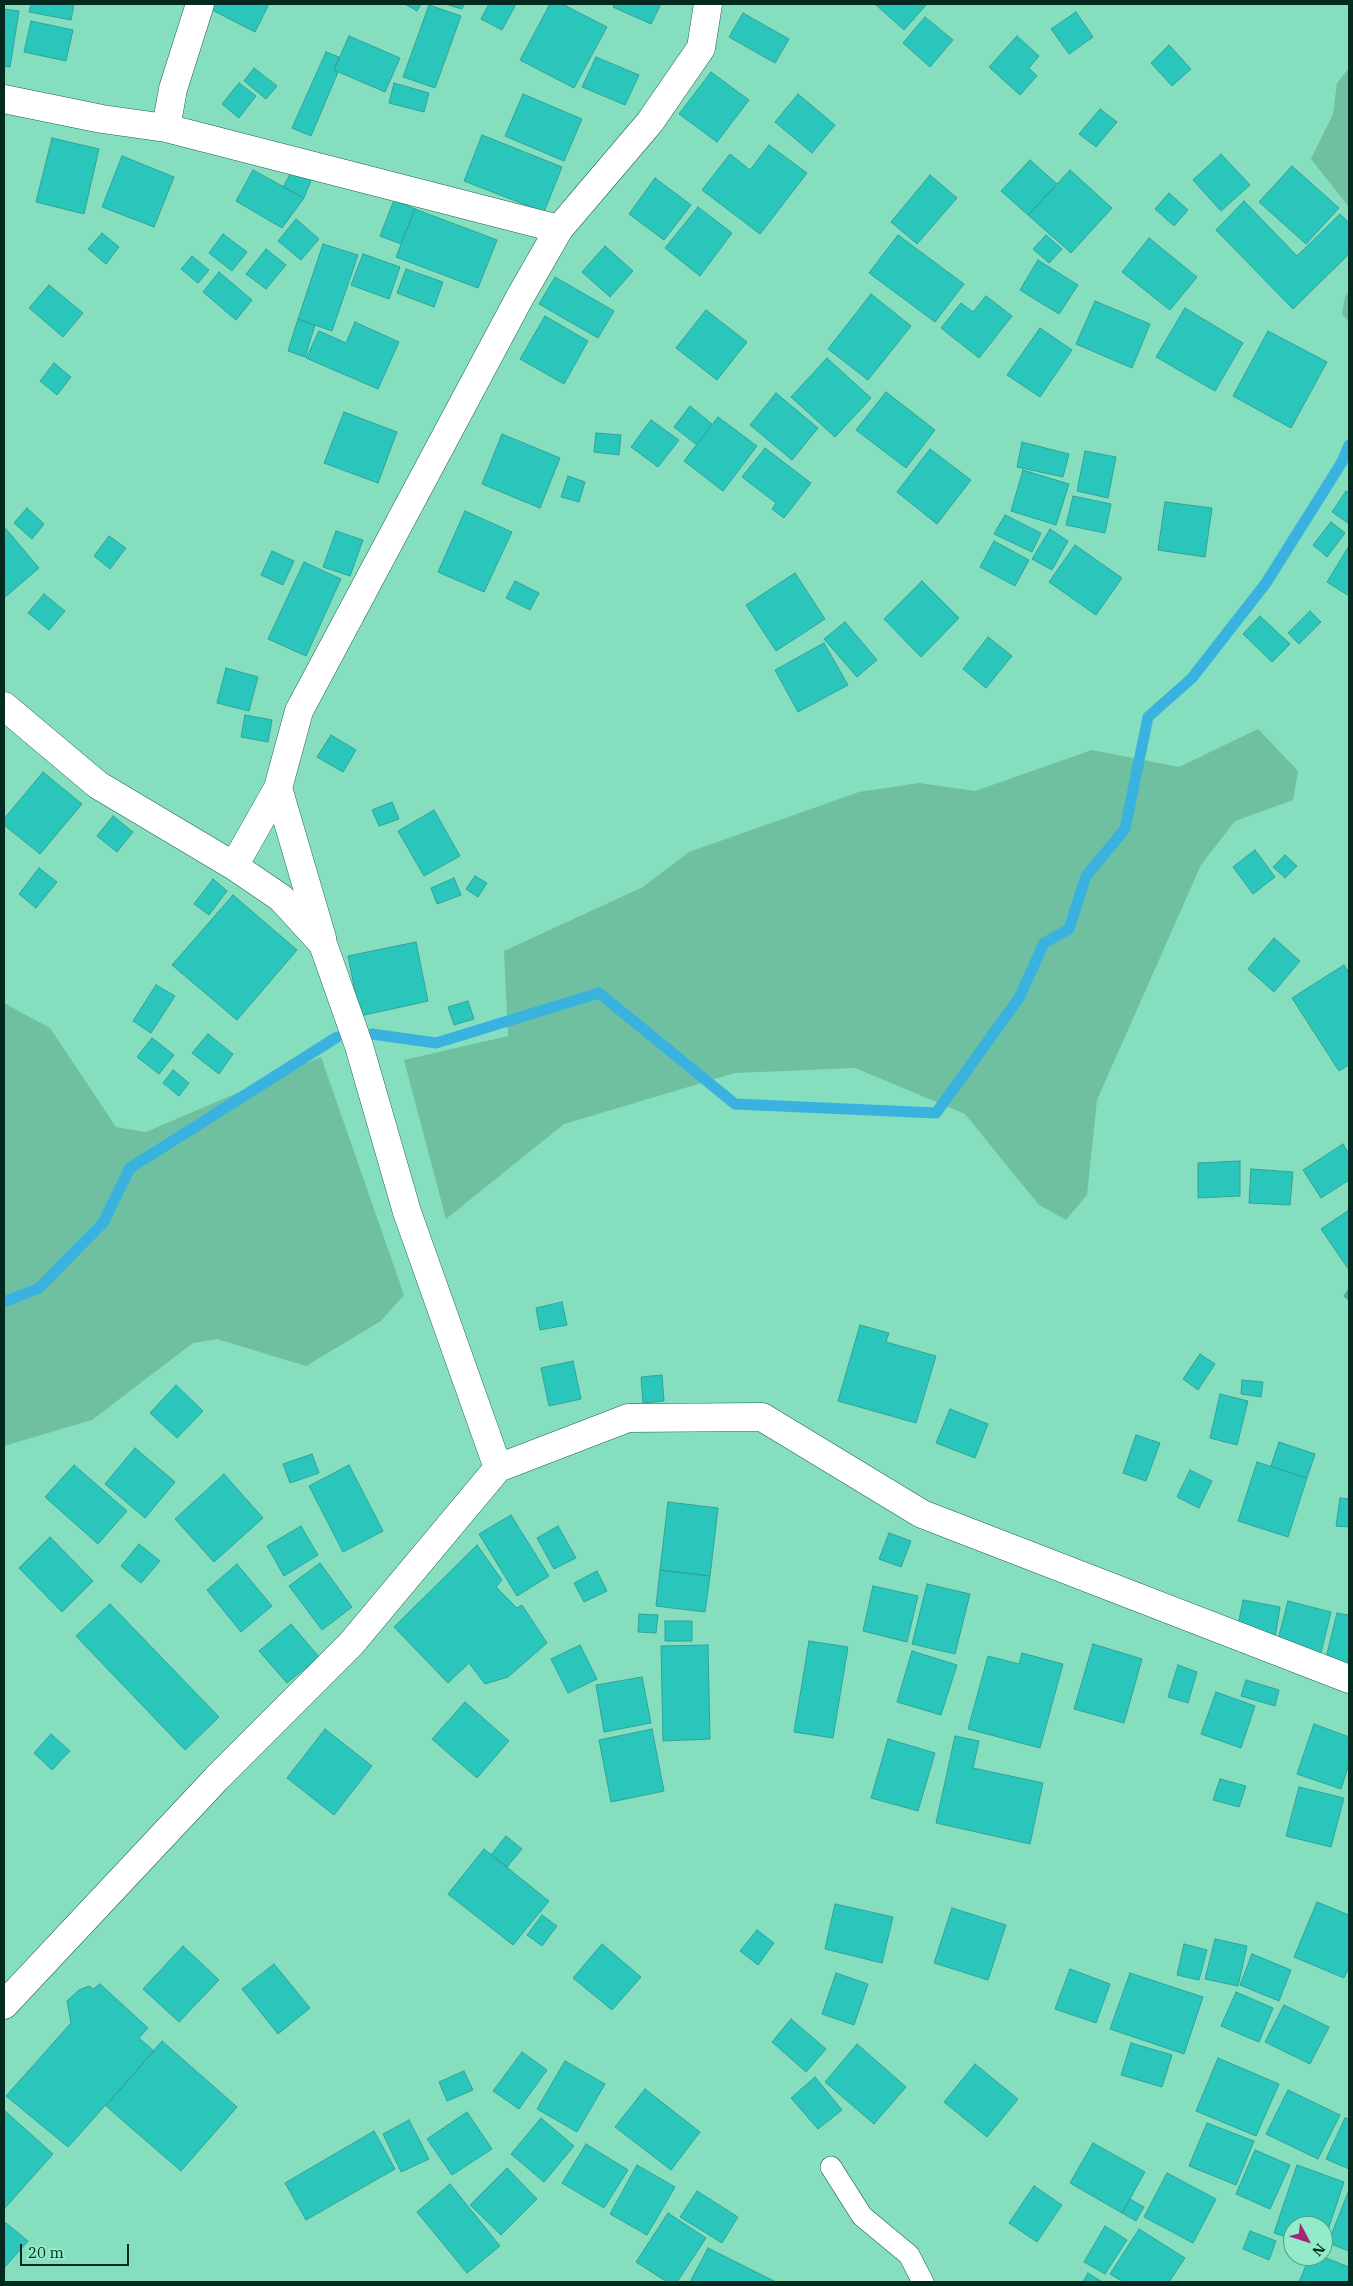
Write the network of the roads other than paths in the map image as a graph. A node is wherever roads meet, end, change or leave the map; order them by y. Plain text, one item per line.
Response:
1 (200, 4) edge
2 (708, 4) edge
3 (4, 99) edge
4 (166, 128) junction
5 (560, 229) junction
6 (4, 706) edge
7 (278, 788) junction
8 (234, 866) junction
9 (323, 944) junction
10 (498, 1468) junction
11 (1349, 1679) edge
12 (4, 2005) edge
13 (831, 2167) dead end
14 (924, 2282) edge

1 - 4 street
2 - 5 street
3 - 4 street
4 - 5 street
5 - 7 street
6 - 8 street
7 - 8 street
7 - 9 street
8 - 9 street
9 - 10 street
10 - 11 street
10 - 12 street
13 - 14 lane

